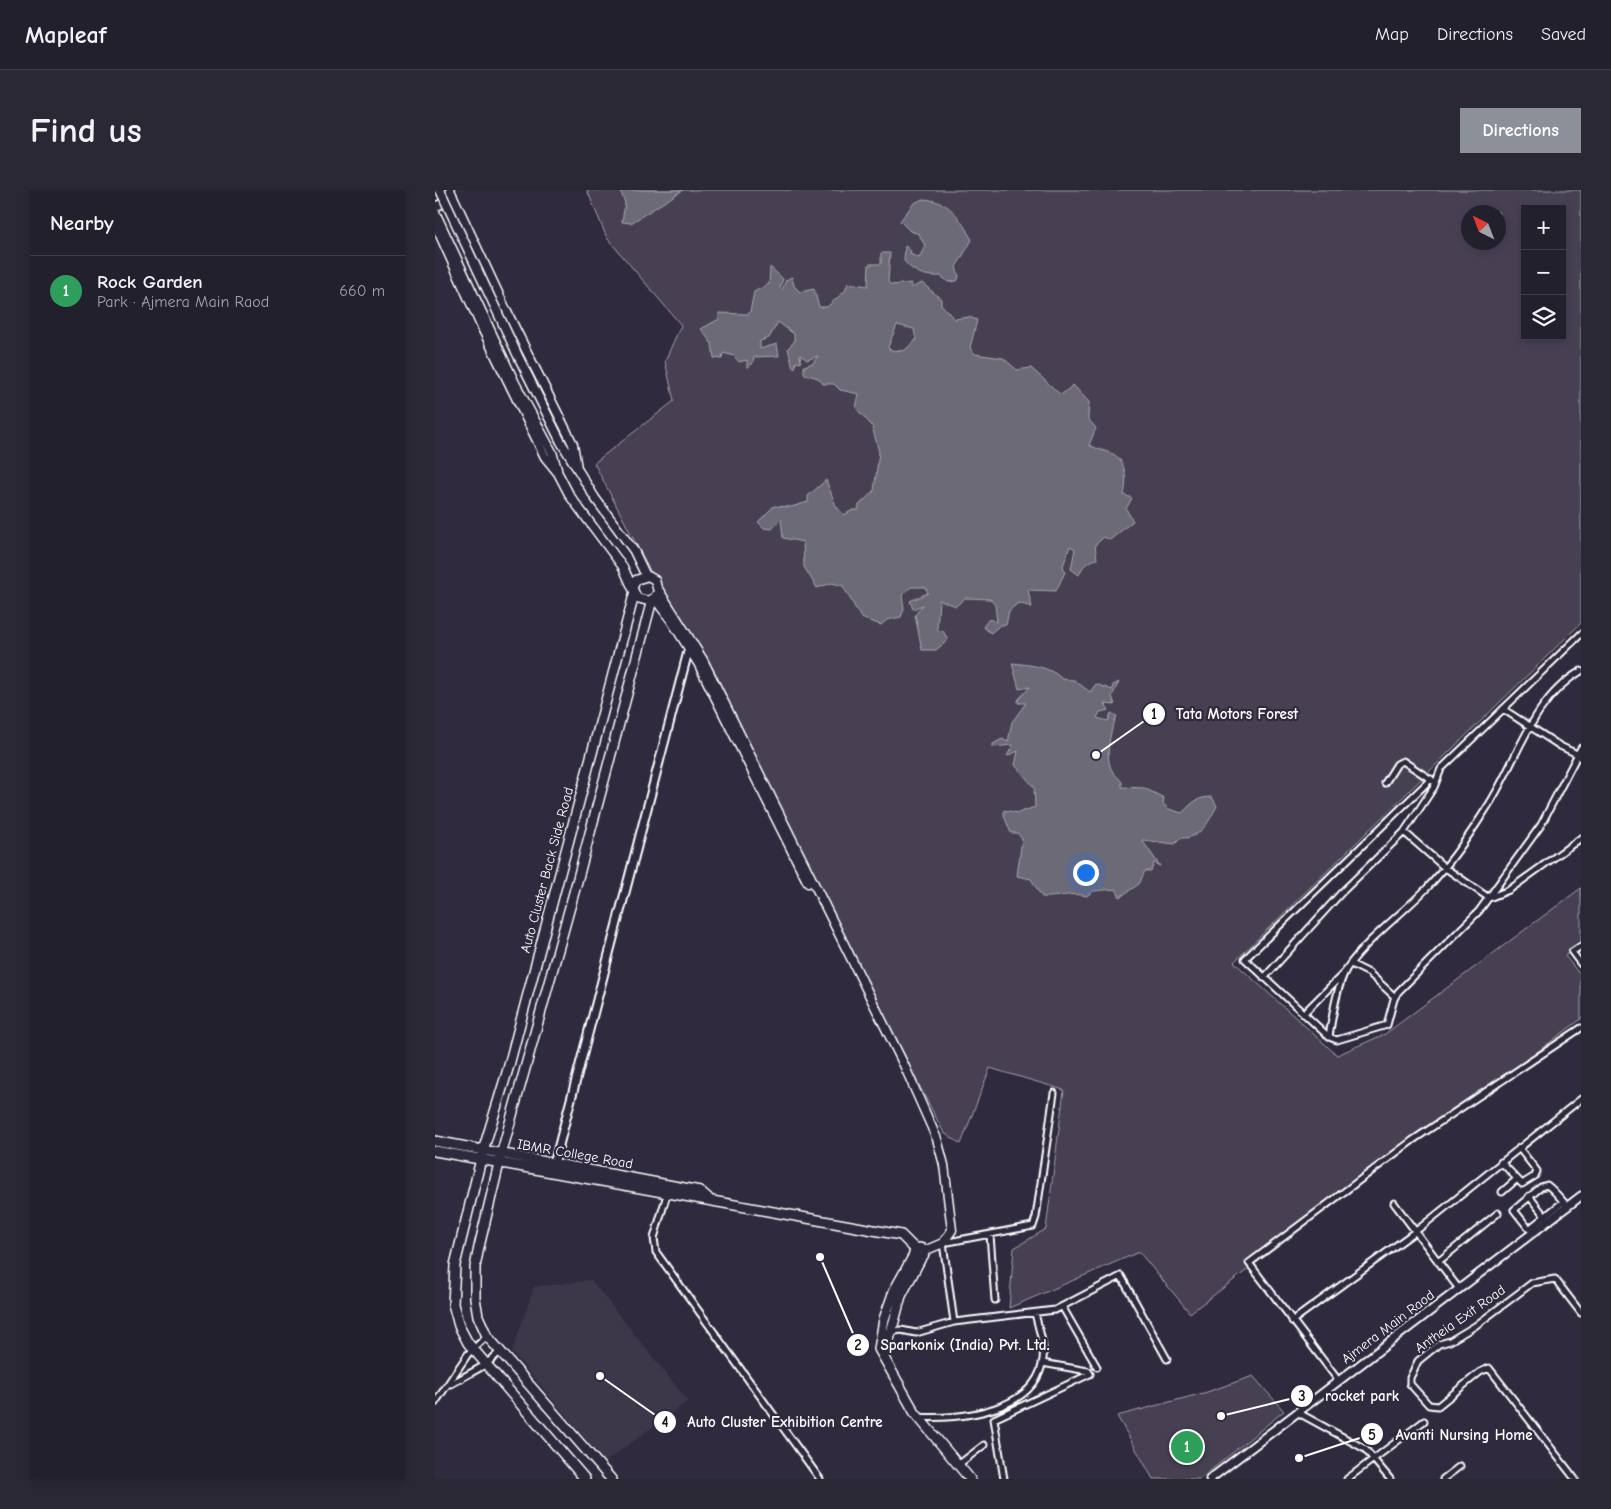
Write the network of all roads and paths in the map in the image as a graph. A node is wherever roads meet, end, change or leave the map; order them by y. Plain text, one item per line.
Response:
1 (440, 190) edge
2 (452, 194) edge
3 (435, 207) edge
4 (435, 212) edge
5 (435, 224) edge
6 (577, 468) junction
7 (558, 473) junction
8 (646, 576) junction
9 (658, 589) junction
10 (633, 591) junction
11 (653, 599) junction
12 (1581, 634) edge
13 (690, 643) junction
14 (1581, 671) edge
15 (1503, 709) junction
16 (1530, 727) junction
17 (1581, 748) edge
18 (1579, 756) edge
19 (1433, 781) junction
20 (1385, 783) dead end
21 (1404, 832) junction
22 (1581, 838) edge
23 (1444, 867) junction
24 (1489, 898) junction
25 (1581, 946) edge
26 (1351, 964) junction
27 (1581, 964) edge
28 (1346, 970) junction
29 (1264, 978) junction
30 (1395, 997) junction
31 (1303, 1014) junction
32 (1581, 1028) edge
33 (1329, 1037) junction
34 (1054, 1093) dead end
35 (1581, 1099) edge
36 (435, 1141) edge
37 (1519, 1148) junction
38 (435, 1151) edge
39 (482, 1156) junction
40 (500, 1159) junction
41 (1501, 1162) junction
42 (553, 1167) junction
43 (1517, 1179) junction
44 (668, 1190) junction
45 (1502, 1192) dead end
46 (1529, 1196) junction
47 (1581, 1196) edge
48 (1394, 1204) dead end
49 (1565, 1204) junction
50 (1498, 1213) dead end
51 (1547, 1219) junction
52 (1415, 1231) junction
53 (990, 1235) junction
54 (943, 1243) junction
55 (919, 1253) junction
56 (1438, 1262) junction
57 (1459, 1289) junction
58 (995, 1300) dead end
59 (1063, 1308) junction
60 (1581, 1312) edge
61 (1035, 1313) junction
62 (1293, 1321) junction
63 (954, 1322) junction
64 (891, 1332) junction
65 (487, 1336) junction
66 (473, 1349) junction
67 (501, 1351) junction
68 (884, 1358) junction
69 (1167, 1359) dead end
70 (1042, 1363) junction
71 (485, 1364) junction
72 (1097, 1367) dead end
73 (1338, 1380) junction
74 (449, 1386) junction
75 (435, 1403) edge
76 (1297, 1412) junction
77 (918, 1417) junction
78 (1424, 1421) dead end
79 (984, 1444) dead end
80 (1374, 1459) junction
81 (958, 1465) junction
82 (1460, 1466) dead end
83 (585, 1479) edge
84 (611, 1479) edge
85 (820, 1479) edge
86 (970, 1479) edge
87 (1004, 1479) edge
88 (1210, 1479) edge
89 (1347, 1479) edge
90 (1390, 1479) edge
91 (1443, 1479) edge
92 (1575, 1479) edge

1 - 6 main road, bridge
2 - 3 main road
2 - 6 main road
4 - 7 main road
5 - 7 main road
6 - 8 main road
7 - 10 main road
8 - 9 main road
8 - 10 main road
9 - 11 main road
9 - 13 main road
10 - 11 main road
10 - 39 main road, Auto Cluster Back Side Road
11 - 13 main road
11 - 40 main road
12 - 15 street
13 - 42 street
13 - 54 main road
14 - 16 street
15 - 16 street
15 - 19 street
16 - 18 street
16 - 23 street
17 - 18 street
18 - 24 street
19 - 20 street
19 - 21 street
19 - 29 street
21 - 23 street
21 - 29 street
22 - 24 street
23 - 24 street
23 - 26 street
24 - 30 street
25 - 27 street
26 - 28 street
26 - 30 street
28 - 31 street
28 - 33 street
29 - 31 street
30 - 33 street
31 - 33 street
32 - 62 street
34 - 53 street
35 - 37 street
36 - 39 main road, IBMR College Road
37 - 41 street
37 - 43 street
38 - 39 main road, IBMR College Road
39 - 40 main road, IBMR College Road
39 - 66 main road, Auto Cluster Back Side Road
40 - 42 main road, IBMR College Road
40 - 65 main road
41 - 43 street
41 - 52 street
42 - 44 main road, IBMR College Road
43 - 45 street
44 - 55 main road, IBMR College Road
44 - 85 street
46 - 49 street
46 - 51 street
46 - 51 street
47 - 49 street, Ajmera Main Raod
48 - 52 street
49 - 51 street, Ajmera Main Raod
50 - 56 street
51 - 57 street, Ajmera Main Raod
52 - 56 street
52 - 62 street
53 - 54 street
53 - 58 street
54 - 55 main road
54 - 63 street
55 - 64 main road
55 - 68 main road
56 - 57 street
57 - 73 street, Ajmera Main Raod
59 - 61 street
59 - 69 street
59 - 72 street
60 - 92 street, Antheia Exit Road
61 - 63 street
61 - 70 street
62 - 73 street
63 - 64 street
64 - 68 main road
65 - 66 street
65 - 67 main road
66 - 71 main road, Auto Cluster Back Side Road
66 - 74 street
67 - 71 street
67 - 84 main road
68 - 77 main road
70 - 77 street
70 - 87 street
71 - 74 street
71 - 83 main road, Auto Cluster Back Side Road
73 - 76 street, Ajmera Main Raod
74 - 75 street
76 - 80 street
76 - 88 street, Ajmera Main Raod
77 - 81 main road
78 - 80 street
79 - 81 street
80 - 89 street
80 - 90 street
81 - 86 main road
82 - 91 street

